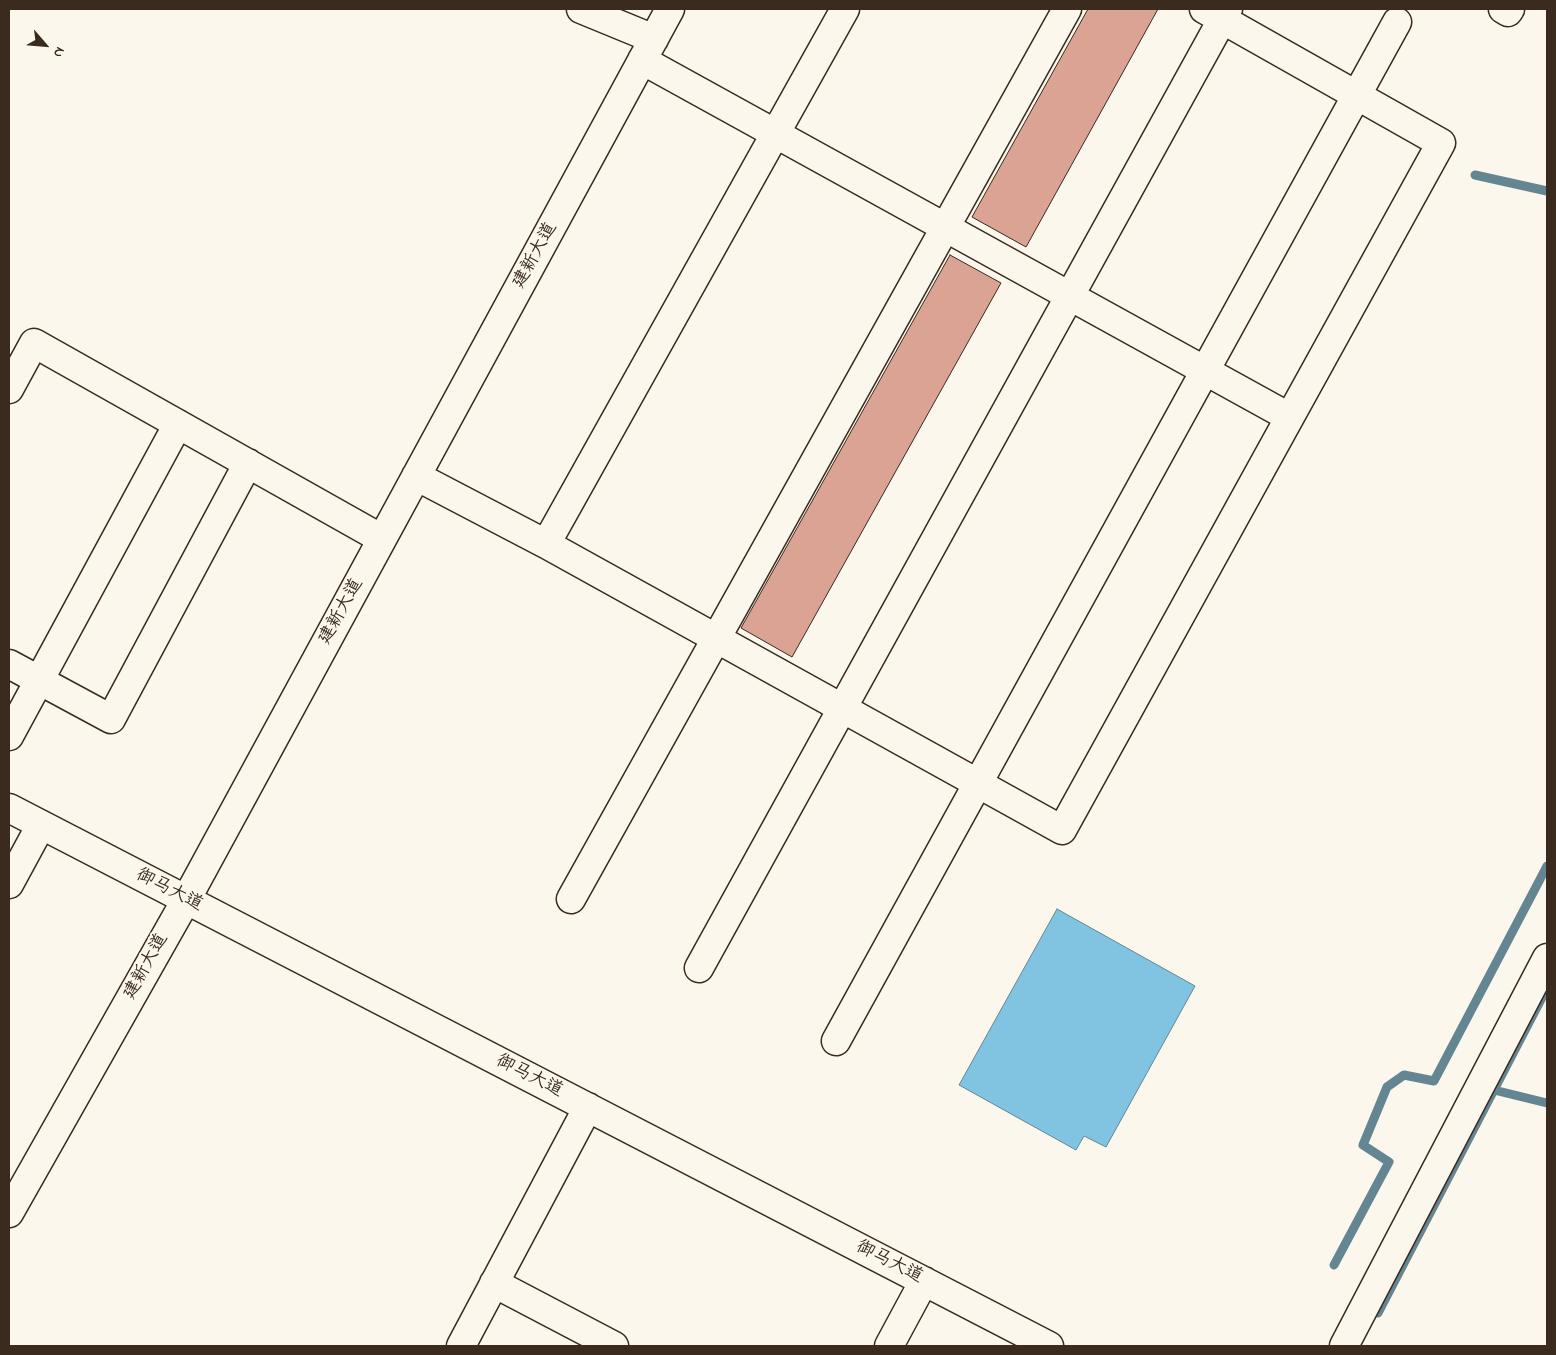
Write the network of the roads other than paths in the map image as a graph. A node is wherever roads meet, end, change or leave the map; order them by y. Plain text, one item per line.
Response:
1 (581, 9) edge
2 (670, 9) edge
3 (845, 9) edge
4 (1067, 9) edge
5 (1503, 9) edge
6 (1510, 9) edge
7 (1218, 12) edge
8 (1397, 22) dead end
9 (648, 50) junction
10 (1357, 95) junction
11 (775, 133) junction
12 (946, 227) junction
13 (1070, 296) junction
14 (1205, 371) junction
15 (9, 389) edge
16 (1288, 417) junction
17 (178, 424) junction
18 (248, 463) junction
19 (416, 476) junction
20 (382, 539) junction
21 (546, 544) junction
22 (717, 639) junction
23 (9, 664) edge
24 (39, 681) junction
25 (842, 708) junction
26 (9, 736) edge
27 (978, 783) junction
28 (9, 808) edge
29 (41, 825) junction
30 (9, 884) edge
31 (571, 899) dead end
32 (186, 900) junction
33 (1547, 958) edge
34 (698, 968) dead end
35 (836, 1042) dead end
36 (588, 1107) junction
37 (9, 1213) edge
38 (924, 1282) junction
39 (494, 1283) junction
40 (461, 1346) edge
41 (614, 1346) edge
42 (889, 1346) edge
43 (1049, 1346) edge
44 (1344, 1346) edge

1 - 9 street
2 - 9 street, 建新大道
3 - 11 street
4 - 12 street
5 - 6 street
7 - 10 street
7 - 13 street
8 - 10 street
9 - 11 street
9 - 19 street, 建新大道
10 - 14 street
10 - 16 street
11 - 12 street
11 - 21 street
12 - 13 street
12 - 22 street
13 - 14 street
13 - 25 street
14 - 16 street
14 - 27 street
15 - 17 street
16 - 27 street
17 - 18 street
17 - 24 street
18 - 20 street
18 - 24 street
19 - 20 street, 建新大道
19 - 21 street
20 - 32 street, 建新大道
21 - 22 street
22 - 25 street
22 - 31 street
23 - 24 street
24 - 26 street
25 - 27 street
25 - 34 street
27 - 35 street
28 - 29 street, 御马大道
29 - 30 street
29 - 32 street, 御马大道
32 - 36 street, 御马大道
32 - 37 street, 建新大道
33 - 44 street
36 - 38 street, 御马大道
36 - 39 street
38 - 42 street
38 - 43 street, 御马大道
39 - 40 street
39 - 41 street

